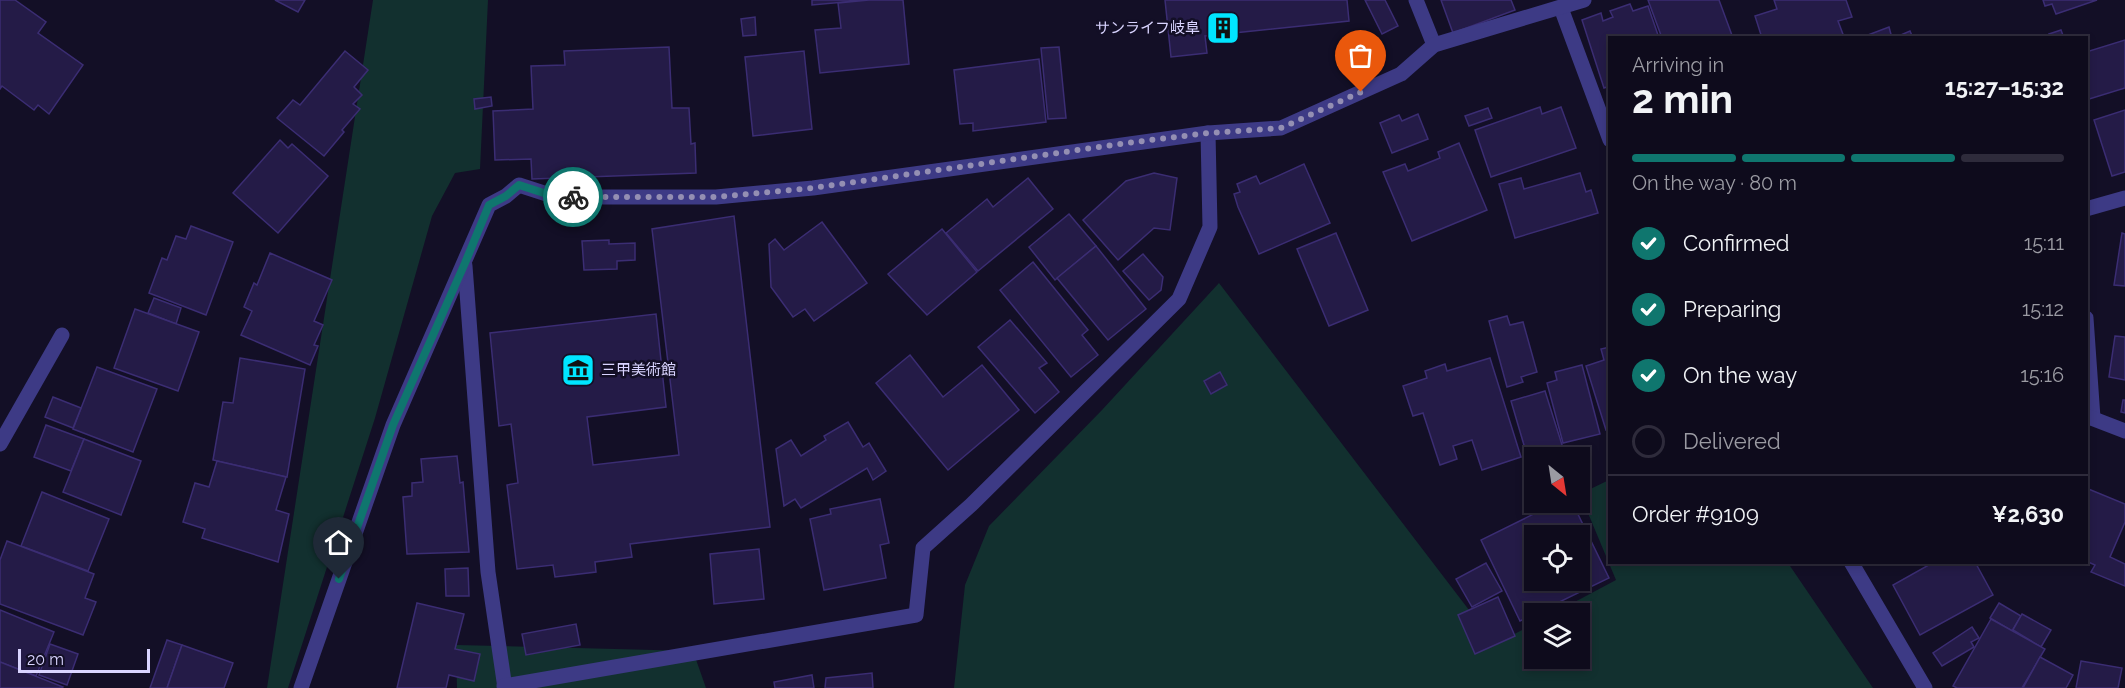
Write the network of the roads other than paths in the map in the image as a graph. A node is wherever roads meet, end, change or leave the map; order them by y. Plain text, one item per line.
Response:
1 (1416, 0) edge
2 (1584, 0) edge
3 (1561, 8) junction
4 (1434, 45) junction
5 (1208, 133) junction
6 (1608, 135) edge
7 (2125, 198) edge
8 (2088, 209) edge
9 (465, 263) junction
10 (63, 335) dead end
11 (2088, 368) edge
12 (2090, 417) edge
13 (2125, 430) edge
14 (0, 444) edge
15 (1852, 564) edge
16 (505, 687) edge
17 (301, 688) edge
18 (1925, 688) edge

1 - 4 street
2 - 3 street
3 - 4 street
3 - 6 street
4 - 5 street
5 - 9 street
5 - 16 street
7 - 8 street
9 - 16 street
9 - 17 street
10 - 14 street
11 - 12 street
12 - 13 street
15 - 18 street

